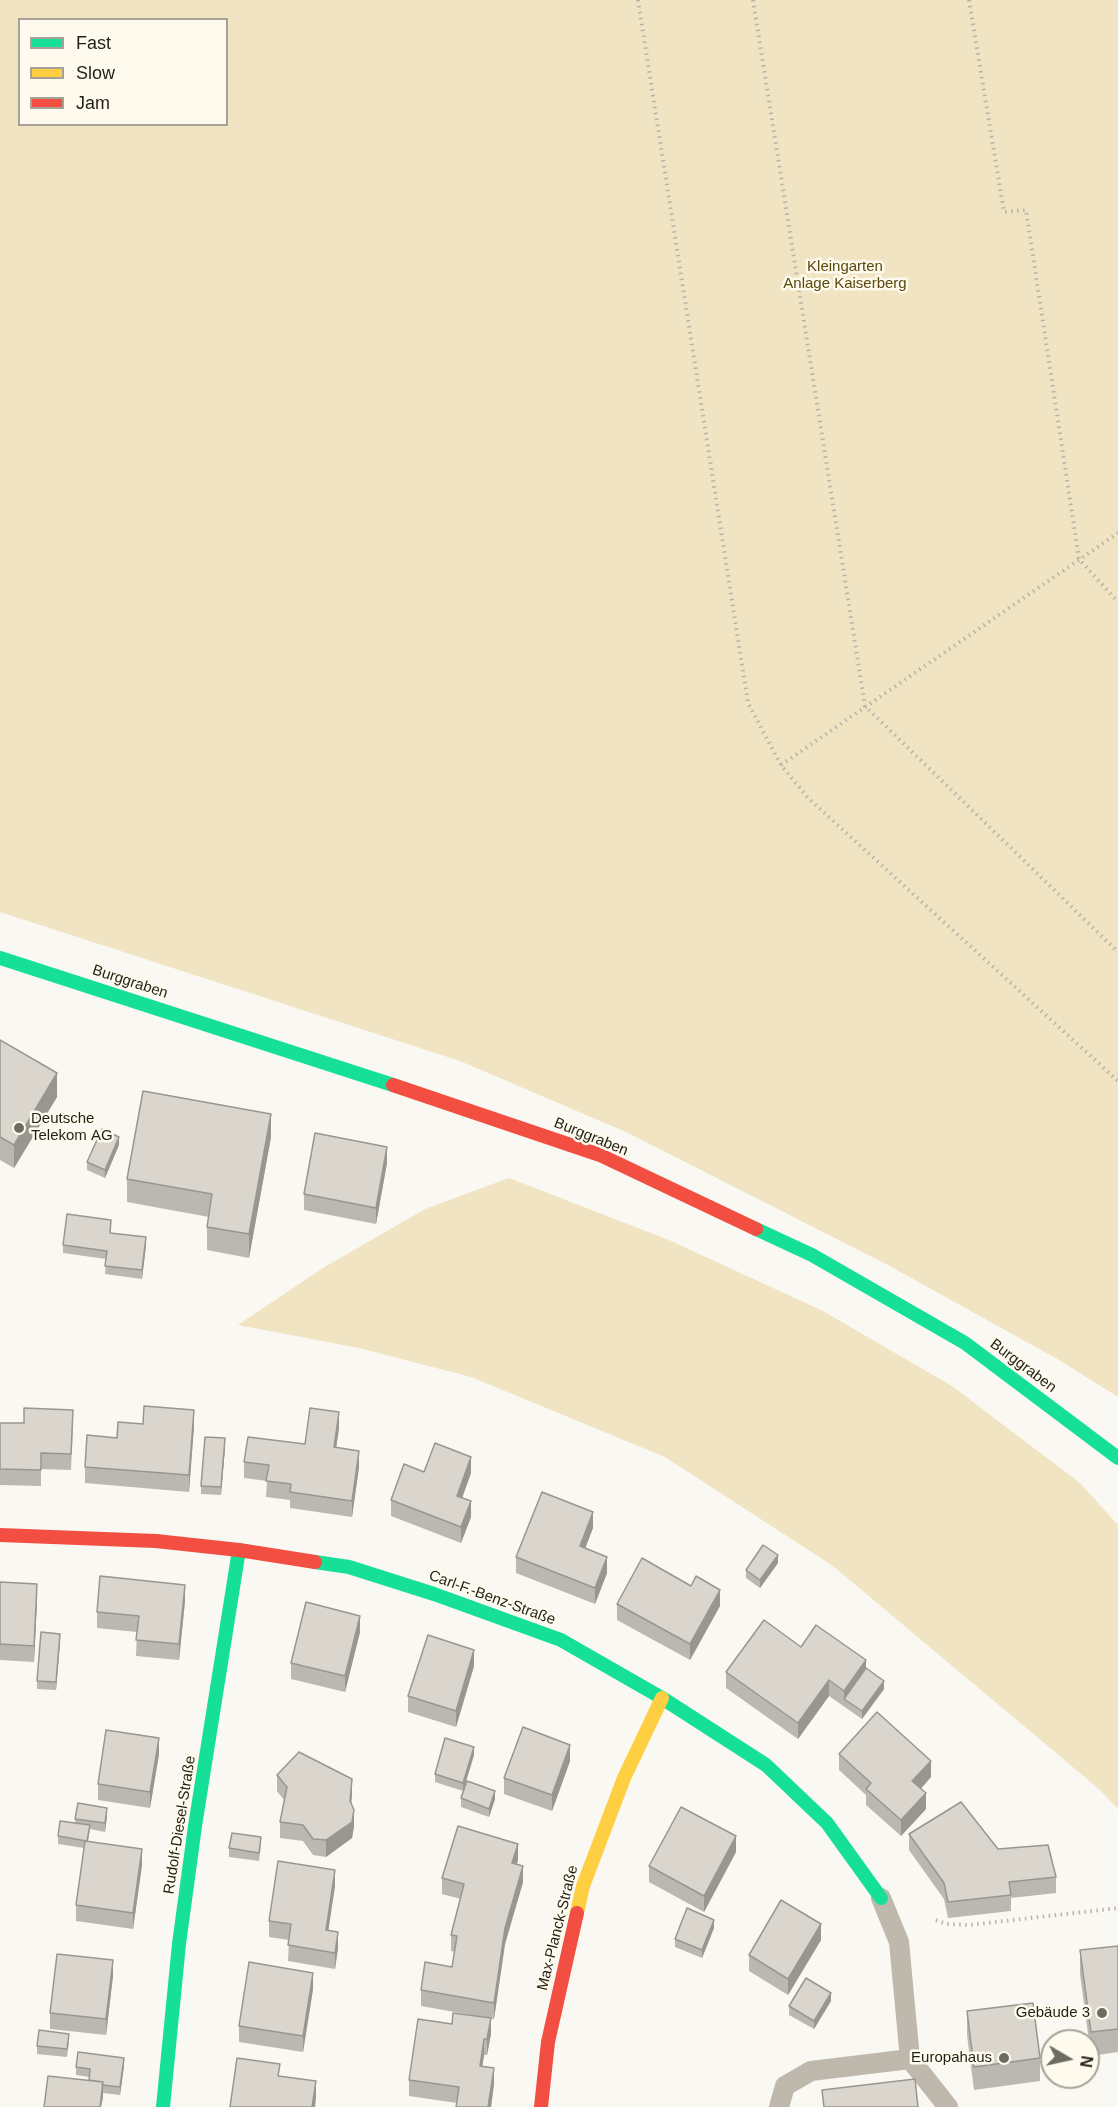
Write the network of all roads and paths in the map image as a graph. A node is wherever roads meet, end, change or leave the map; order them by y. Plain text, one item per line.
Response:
1 (638, 0) edge
2 (753, 0) edge
3 (969, 0) edge
4 (1118, 533) edge
5 (1079, 559) junction
6 (1118, 602) edge
7 (865, 706) junction
8 (781, 765) junction
9 (1118, 952) edge
10 (0, 958) edge
11 (1118, 1081) edge
12 (1118, 1458) edge
13 (0, 1535) edge
14 (239, 1550) junction
15 (662, 1698) junction
16 (881, 1898) joint
17 (1118, 1908) edge
18 (936, 1920) dead end
19 (910, 2059) junction
20 (163, 2107) edge
21 (541, 2107) edge
22 (779, 2107) edge
23 (948, 2107) edge

1 - 8 path
2 - 7 path
3 - 5 path
4 - 5 path
5 - 6 path
5 - 7 path
7 - 8 path
7 - 9 path
8 - 11 path
10 - 12 street, Burggraben
13 - 14 street, Carl-F.-Benz-Straße
14 - 15 street, Carl-F.-Benz-Straße
14 - 20 street, Rudolf-Diesel-Straße
15 - 16 street, Carl-F.-Benz-Straße
15 - 21 street, Max-Planck-Straße
16 - 19 lane
17 - 18 path
19 - 22 lane
19 - 23 lane

